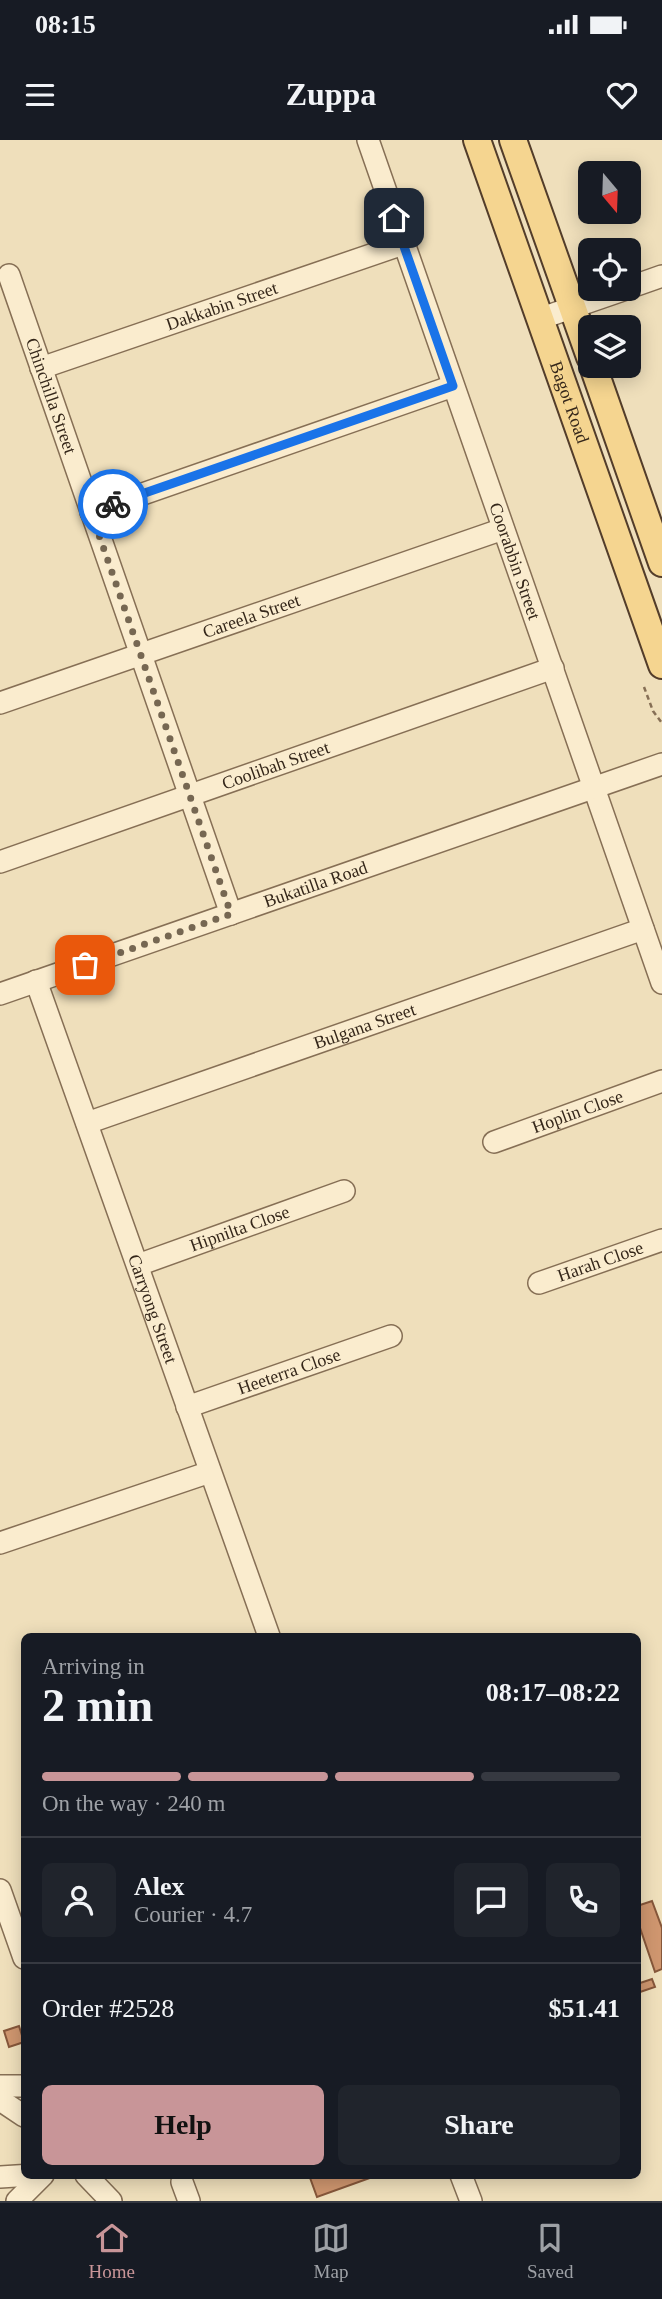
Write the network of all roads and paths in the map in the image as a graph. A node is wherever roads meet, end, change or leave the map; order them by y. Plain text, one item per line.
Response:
1 (368, 140) edge
2 (477, 140) edge
3 (513, 140) edge
4 (403, 244) junction
5 (9, 275) dead end
6 (662, 276) edge
7 (641, 283) edge
8 (589, 301) edge
9 (572, 307) junction
10 (540, 319) junction
11 (578, 324) edge
12 (41, 368) junction
13 (597, 378) edge
14 (453, 386) junction
15 (91, 512) junction
16 (503, 529) junction
17 (662, 563) edge
18 (140, 654) junction
19 (662, 665) edge
20 (552, 668) junction
21 (645, 687) dead end
22 (0, 703) edge
23 (662, 723) edge
24 (662, 764) edge
25 (593, 788) junction
26 (190, 794) junction
27 (0, 862) edge
28 (231, 914) junction
29 (643, 929) junction
30 (36, 981) junction
31 (662, 983) edge
32 (0, 994) edge
33 (662, 1081) edge
34 (87, 1123) junction
35 (494, 1142) dead end
36 (344, 1191) dead end
37 (662, 1240) edge
38 (138, 1265) junction
39 (539, 1283) dead end
40 (391, 1336) dead end
41 (187, 1407) junction
42 (210, 1472) junction
43 (0, 1543) edge
44 (268, 1633) edge
45 (0, 1889) edge
46 (21, 1949) edge
47 (0, 2086) edge
48 (21, 2086) edge
49 (0, 2100) edge
50 (21, 2114) edge
51 (0, 2177) edge
52 (90, 2179) edge
53 (463, 2179) edge
54 (35, 2184) edge
55 (17, 2201) edge
56 (111, 2201) edge
57 (471, 2201) edge

1 - 4 street, Coorabbin Street
2 - 10 main road, Bagot Road
3 - 9 main road, Bagot Road
4 - 12 street, Dakkabin Street
4 - 14 street, Coorabbin Street
5 - 12 street, Chinchilla Street
6 - 7 street
8 - 9 street
9 - 10 street
9 - 11 main road, Bagot Road
10 - 19 main road, Bagot Road
12 - 15 street, Chinchilla Street
13 - 17 main road, Bagot Road
14 - 15 street
14 - 16 street, Coorabbin Street
15 - 18 street, Chinchilla Street
16 - 18 street, Careela Street
16 - 20 street, Coorabbin Street
18 - 22 street, Careela Street
18 - 26 street, Chinchilla Street
20 - 25 street, Coorabbin Street
20 - 26 street, Coolibah Street
21 - 23 path
24 - 25 street, Bukatilla Road
25 - 28 street, Bukatilla Road
25 - 29 street, Coorabbin Street
26 - 27 street, Coolibah Street
26 - 28 street, Chinchilla Street
28 - 30 street, Bukatilla Road
29 - 31 street, Coorabbin Street
29 - 34 street, Bulgana Street
30 - 32 street, Bukatilla Road
30 - 34 street, Carryong Street
33 - 35 street, Hoplin Close
34 - 38 street, Carryong Street
36 - 38 street, Hipnilta Close
37 - 39 street, Harah Close
38 - 41 street, Carryong Street
40 - 41 street, Heeterra Close
41 - 42 street, Carryong Street
42 - 43 street
42 - 44 street, Carryong Street
45 - 46 street
47 - 48 street
49 - 50 street
51 - 54 street
52 - 56 street
53 - 57 street
54 - 55 street

